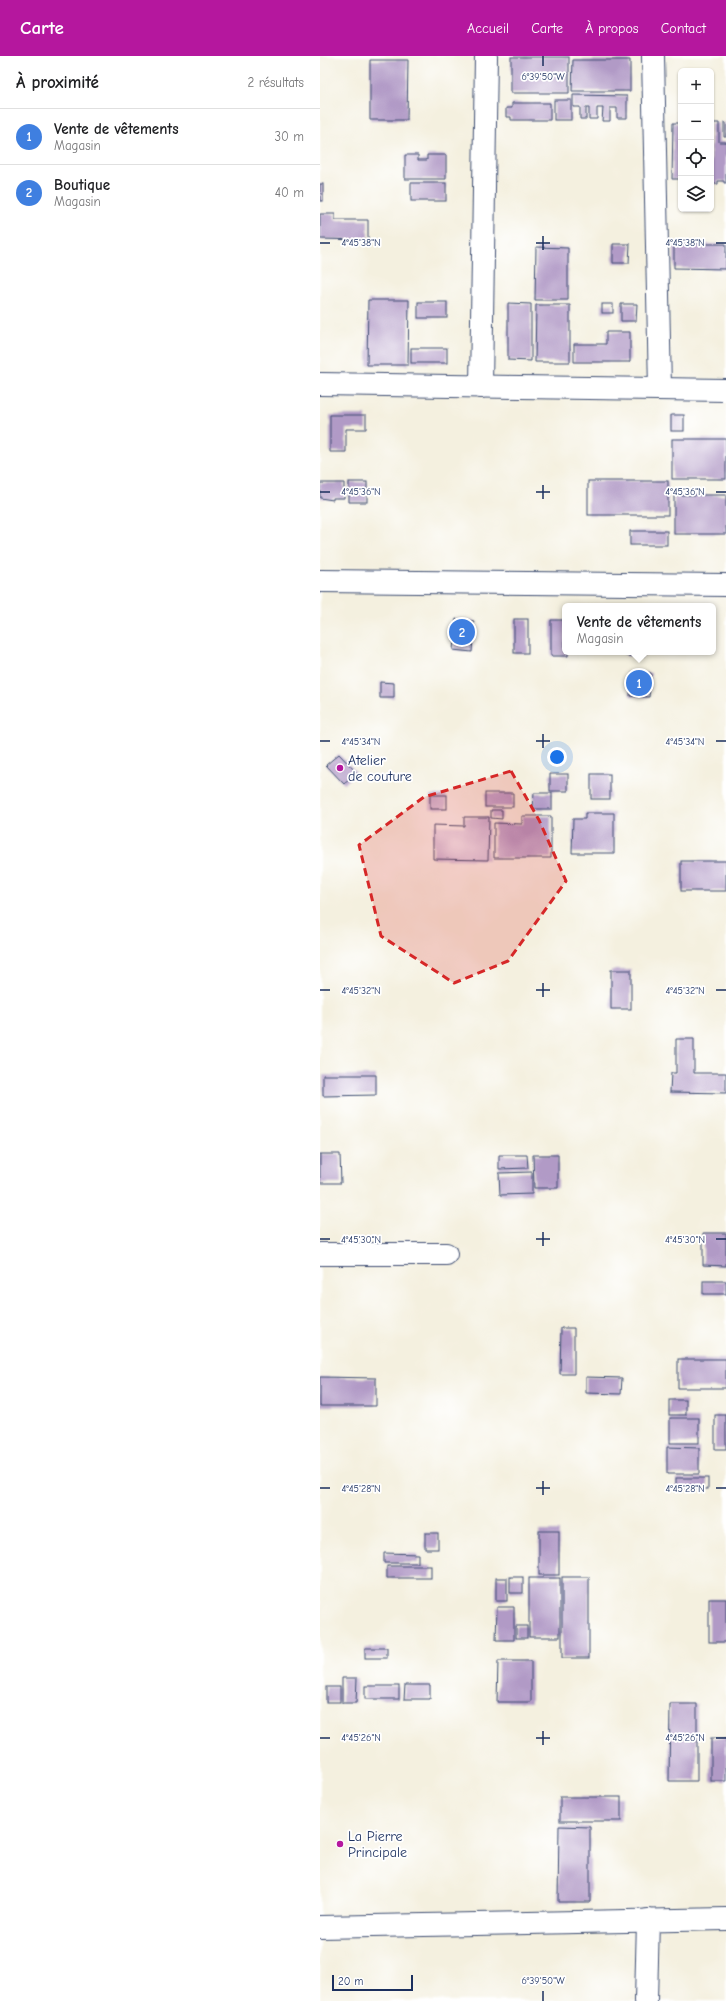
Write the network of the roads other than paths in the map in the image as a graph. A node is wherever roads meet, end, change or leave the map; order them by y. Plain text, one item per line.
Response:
1 (486, 56) edge
2 (653, 56) edge
3 (320, 384) edge
4 (481, 387) junction
5 (660, 389) junction
6 (726, 390) edge
7 (320, 581) edge
8 (726, 585) edge
9 (320, 1254) edge
10 (446, 1254) dead end
11 (726, 1919) edge
12 (648, 1920) junction
13 (320, 1927) edge
14 (646, 2001) edge

1 - 4 street
2 - 5 street
3 - 4 street
4 - 5 street
5 - 6 street
7 - 8 street
9 - 10 street
11 - 12 street
12 - 13 street
12 - 14 street

